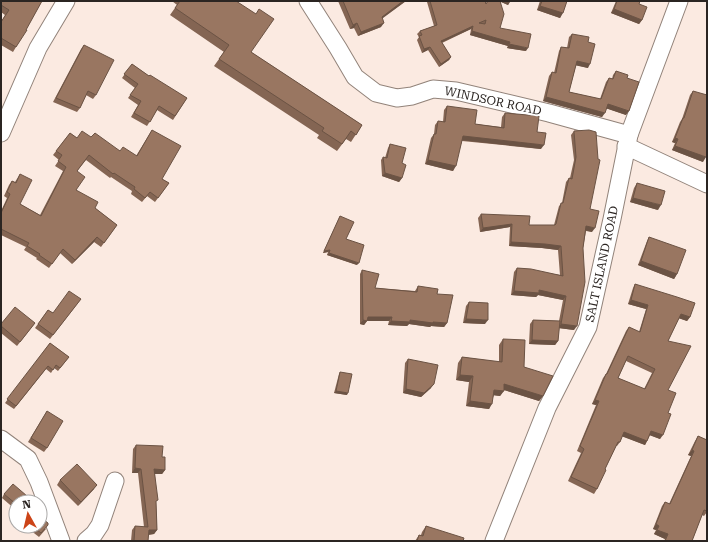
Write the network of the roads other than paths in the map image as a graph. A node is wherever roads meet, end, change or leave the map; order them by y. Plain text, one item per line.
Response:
1 (66, 1) edge
2 (308, 1) edge
3 (679, 1) edge
4 (1, 133) edge
5 (628, 141) junction
6 (707, 184) edge
7 (1, 439) edge
8 (115, 481) dead end
9 (61, 541) edge
10 (86, 541) edge
11 (494, 541) edge

1 - 4 street
2 - 5 street, WINDSOR ROAD
3 - 5 street, SALT ISLAND ROAD
5 - 6 street, WINDSOR ROAD
5 - 11 street, SALT ISLAND ROAD
7 - 9 street
8 - 10 street

